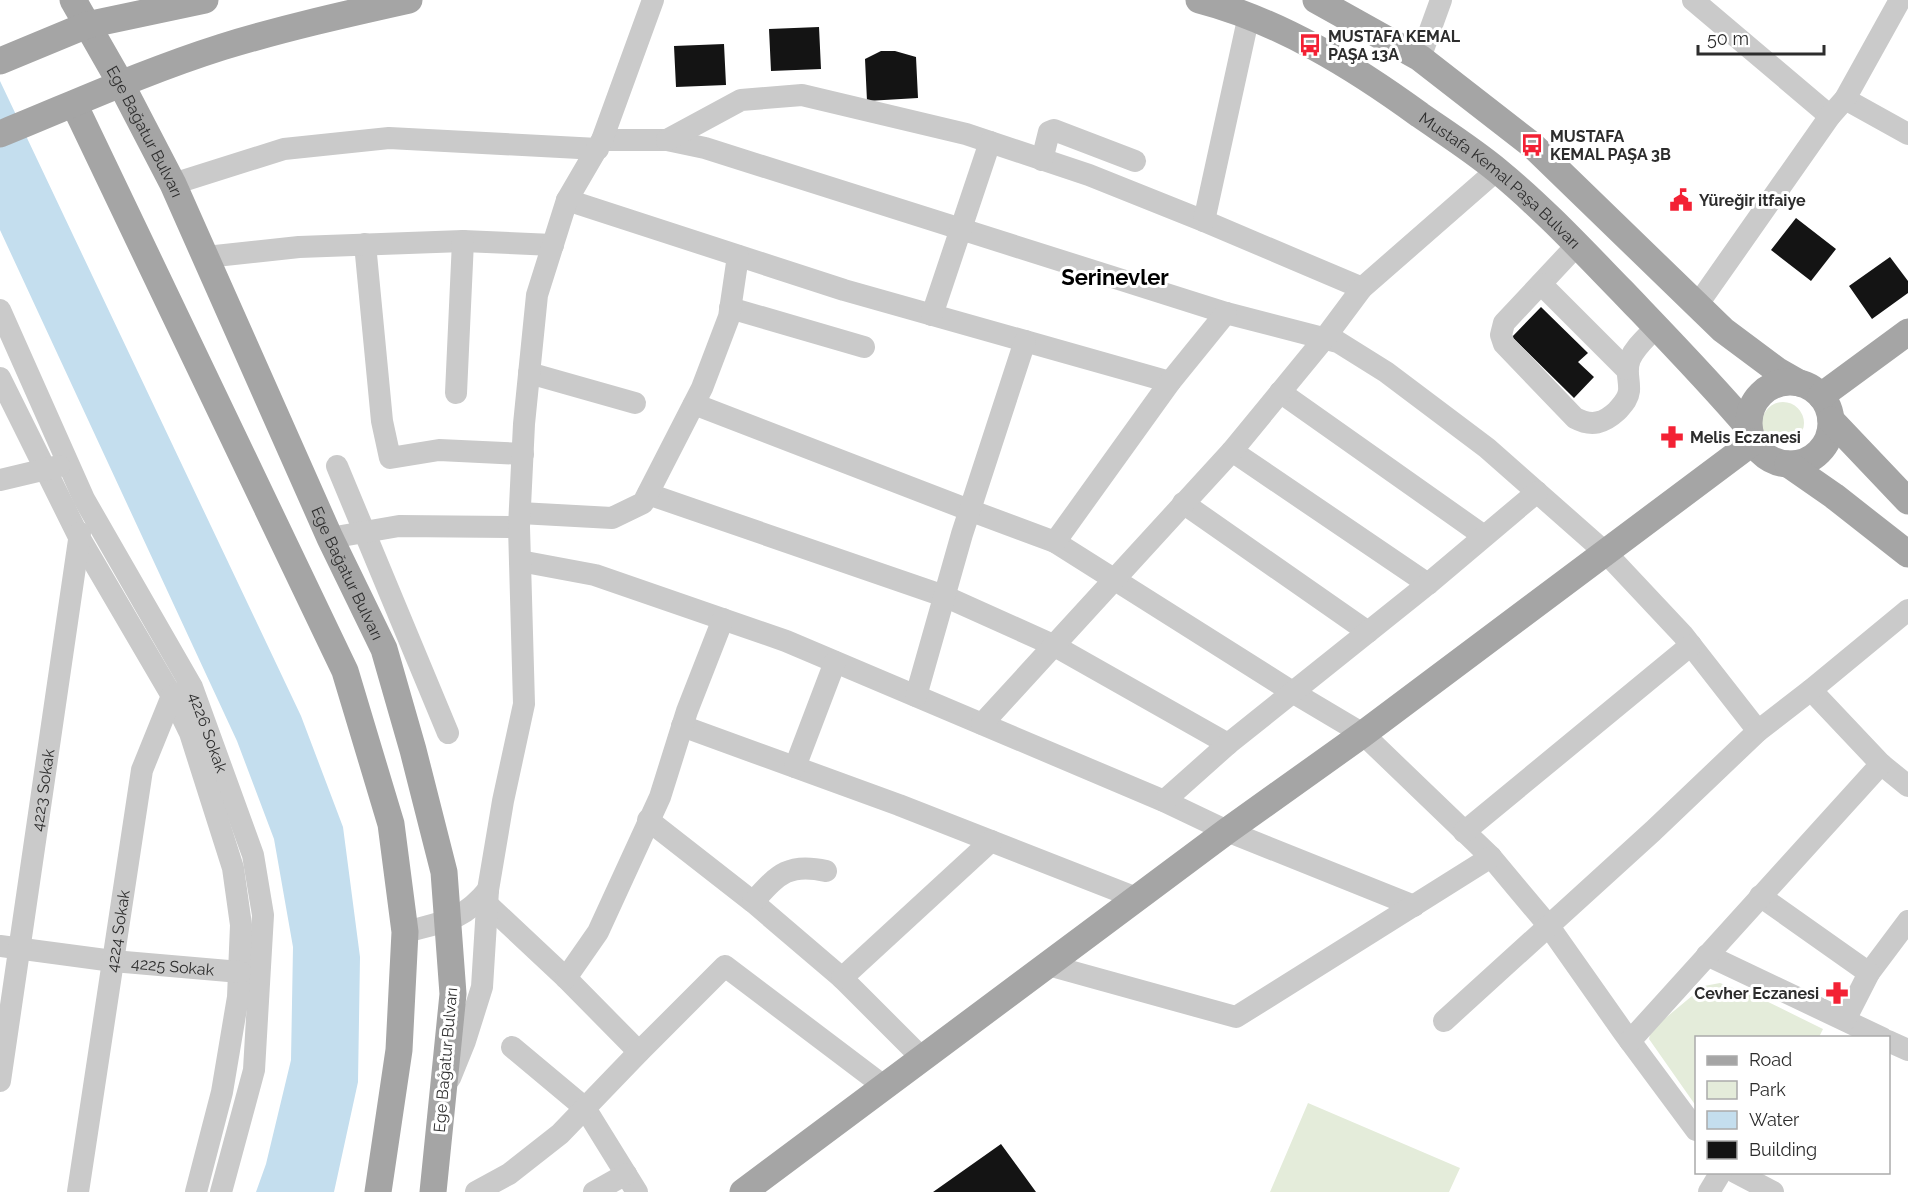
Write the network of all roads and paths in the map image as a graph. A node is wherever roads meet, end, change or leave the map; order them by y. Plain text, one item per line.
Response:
1 (73, 0) edge
2 (205, 0) edge
3 (409, 0) edge
4 (653, 0) edge
5 (1199, 0) edge
6 (1316, 0) edge
7 (1441, 0) edge
8 (1692, 0) edge
9 (1900, 0) edge
10 (1249, 15) junction
11 (87, 25) junction
12 (1420, 58) junction
13 (0, 61) edge
14 (121, 84) junction
15 (1845, 99) junction
16 (74, 104) junction
17 (1830, 116) junction
18 (0, 134) edge
19 (1908, 134) edge
20 (667, 140) junction
21 (990, 142) junction
22 (600, 145) junction
23 (1042, 159) junction
24 (1135, 161) dead end
25 (1497, 170) junction
26 (173, 184) junction
27 (567, 200) junction
28 (1204, 221) junction
29 (962, 228) junction
30 (463, 241) junction
31 (364, 244) junction
32 (553, 245) junction
33 (1577, 245) junction
34 (738, 256) junction
35 (206, 257) junction
36 (1541, 284) junction
37 (1362, 288) junction
38 (1698, 304) junction
39 (730, 308) junction
40 (0, 310) edge
41 (1226, 313) junction
42 (932, 315) junction
43 (1656, 327) junction
44 (1908, 332) edge
45 (1324, 339) junction
46 (1025, 341) junction
47 (864, 347) dead end
48 (1626, 369) junction
49 (529, 374) junction
50 (0, 378) edge
51 (1170, 382) junction
52 (1280, 392) junction
53 (456, 393) dead end
54 (1817, 400) junction
55 (635, 403) dead end
56 (694, 404) junction
57 (1751, 435) junction
58 (1232, 451) junction
59 (523, 454) junction
60 (69, 464) junction
61 (1788, 464) junction
62 (338, 466) dead end
63 (44, 470) junction
64 (0, 480) edge
65 (1537, 492) junction
66 (648, 495) junction
67 (1906, 496) edge
68 (84, 499) junction
69 (1183, 503) junction
70 (969, 510) junction
71 (520, 520) junction
72 (364, 532) junction
73 (1484, 536) junction
74 (79, 537) junction
75 (330, 538) junction
76 (1055, 542) junction
77 (1606, 553) junction
78 (1908, 554) edge
79 (520, 561) junction
80 (1114, 578) junction
81 (1428, 584) junction
82 (944, 596) junction
83 (1908, 610) edge
84 (723, 619) junction
85 (1368, 632) junction
86 (1053, 645) junction
87 (1691, 645) junction
88 (835, 662) junction
89 (1811, 690) junction
90 (182, 692) junction
91 (1294, 693) junction
92 (916, 696) junction
93 (982, 724) junction
94 (682, 726) junction
95 (1758, 731) junction
96 (448, 733) dead end
97 (1364, 734) junction
98 (1228, 744) junction
99 (1881, 764) junction
100 (795, 767) junction
101 (1908, 786) edge
102 (1164, 801) junction
103 (648, 820) junction
104 (1227, 831) junction
105 (1464, 832) junction
106 (991, 841) junction
107 (1491, 857) junction
108 (826, 871) dead end
109 (1761, 896) junction
110 (487, 897) junction
111 (1138, 898) junction
112 (753, 902) junction
113 (1414, 906) junction
114 (447, 921) junction
115 (1908, 921) edge
116 (1548, 925) junction
117 (405, 932) junction
118 (10, 947) edge
119 (1707, 955) junction
120 (113, 961) junction
121 (1048, 964) junction
122 (240, 972) junction
123 (1869, 973) junction
124 (566, 978) junction
125 (842, 978) junction
126 (1845, 1020) junction
127 (1444, 1021) dead end
128 (1878, 1036) edge
129 (1630, 1041) junction
130 (1890, 1042) edge
131 (512, 1047) dead end
132 (1908, 1050) edge
133 (639, 1052) junction
134 (922, 1059) junction
135 (0, 1082) edge
136 (885, 1087) junction
137 (444, 1093) junction
138 (585, 1108) junction
139 (1695, 1129) edge
140 (1720, 1174) edge
141 (1737, 1174) edge
142 (631, 1183) edge
143 (78, 1192) edge
144 (196, 1192) edge
145 (221, 1192) edge
146 (378, 1192) edge
147 (433, 1192) edge
148 (476, 1192) edge
149 (594, 1192) edge
150 (743, 1192) edge
151 (1709, 1192) edge
152 (1773, 1192) edge

1 - 11 main road, Ege Bağatur Bulvarı
2 - 11 main road
3 - 14 main road
4 - 22 street
5 - 10 main road, Mustafa Kemal Paşa Bulvarı
6 - 12 main road
7 - 12 street
8 - 17 street
9 - 15 street
10 - 25 main road, Mustafa Kemal Paşa Bulvarı
10 - 28 street
11 - 13 main road
11 - 14 main road, Ege Bağatur Bulvarı
12 - 38 main road
14 - 16 main road
14 - 26 main road, Ege Bağatur Bulvarı
15 - 17 street
15 - 19 street
16 - 18 main road
16 - 117 main road
17 - 38 street
20 - 21 street
20 - 22 street
20 - 29 street
21 - 23 street
21 - 29 street
22 - 26 street
22 - 27 street
23 - 24 street
23 - 28 street
25 - 33 main road, Mustafa Kemal Paşa Bulvarı
25 - 37 street
26 - 35 main road, Ege Bağatur Bulvarı
27 - 32 street
27 - 34 street
28 - 37 street
29 - 41 street
29 - 42 street
30 - 31 street
30 - 32 street
30 - 53 street
31 - 35 street
31 - 59 street
32 - 49 street
33 - 36 street
33 - 43 main road, Mustafa Kemal Paşa Bulvarı
34 - 39 street
34 - 42 street
35 - 75 main road, Ege Bağatur Bulvarı
36 - 48 street
36 - 48 street
37 - 45 street
38 - 54 main road
39 - 47 street
39 - 56 street
40 - 60 street, 4226 Sokak
41 - 45 street
41 - 51 street
42 - 46 street
43 - 48 street
43 - 57 main road, Mustafa Kemal Paşa Bulvarı
44 - 54 main road
45 - 52 street
45 - 65 street
46 - 51 street
46 - 70 street
49 - 55 street
49 - 59 street
50 - 63 street
51 - 76 street
52 - 58 street
52 - 73 street
54 - 57 main road
54 - 61 main road
54 - 67 main road
56 - 66 street
56 - 70 street
57 - 61 main road
57 - 77 main road
58 - 69 street
58 - 81 street
59 - 71 street
60 - 63 street
60 - 68 street, 4226 Sokak
61 - 78 main road
62 - 72 street
63 - 64 street
63 - 74 street
65 - 73 street
65 - 77 street
66 - 71 street
66 - 82 street
68 - 74 street, 4223 Sokak
68 - 90 street, 4226 Sokak
69 - 80 street
69 - 85 street
70 - 76 street
70 - 82 street
71 - 72 street
71 - 79 street
72 - 75 street
72 - 96 street
73 - 81 street
74 - 90 street
74 - 118 street, 4223 Sokak
75 - 114 main road, Ege Bağatur Bulvarı
76 - 80 street
77 - 87 street
77 - 97 main road
79 - 84 street
79 - 110 street
80 - 86 street
80 - 91 street
81 - 85 street
82 - 86 street
82 - 92 street
83 - 89 street
84 - 88 street
84 - 94 street
85 - 91 street
86 - 93 street
86 - 98 street
87 - 95 street
87 - 105 street
88 - 92 street
88 - 100 street
89 - 95 street
89 - 99 street
90 - 120 street, 4224 Sokak
90 - 122 street
90 - 145 street, 4226 Sokak
91 - 97 street
91 - 98 street
92 - 93 street
93 - 102 street
94 - 100 street
94 - 103 street
95 - 116 street
97 - 104 main road
97 - 105 street
98 - 102 street
99 - 101 street
99 - 109 street
100 - 106 street
102 - 104 street
103 - 112 street
103 - 124 street
104 - 111 main road
104 - 113 street
105 - 107 street
106 - 111 street
106 - 125 street
107 - 113 street
107 - 116 street
108 - 112 street
109 - 119 street
109 - 123 street
110 - 114 street
110 - 124 street
110 - 137 street
111 - 121 main road
112 - 125 street
113 - 121 street
114 - 117 street
114 - 137 main road, Ege Bağatur Bulvarı
115 - 123 street
116 - 127 street
116 - 129 street
117 - 146 main road
118 - 120 street, 4225 Sokak
118 - 135 street, 4223 Sokak
119 - 126 street
119 - 129 street
120 - 122 street, 4225 Sokak
120 - 143 street, 4224 Sokak
121 - 134 main road
122 - 144 street
123 - 126 street
124 - 133 street
125 - 134 street
126 - 128 street
129 - 139 street
130 - 132 street
131 - 138 street
133 - 136 street
133 - 138 street
134 - 136 main road
136 - 150 main road
137 - 147 main road, Ege Bağatur Bulvarı
138 - 142 street
138 - 148 street
140 - 151 street
141 - 152 street
142 - 149 street

